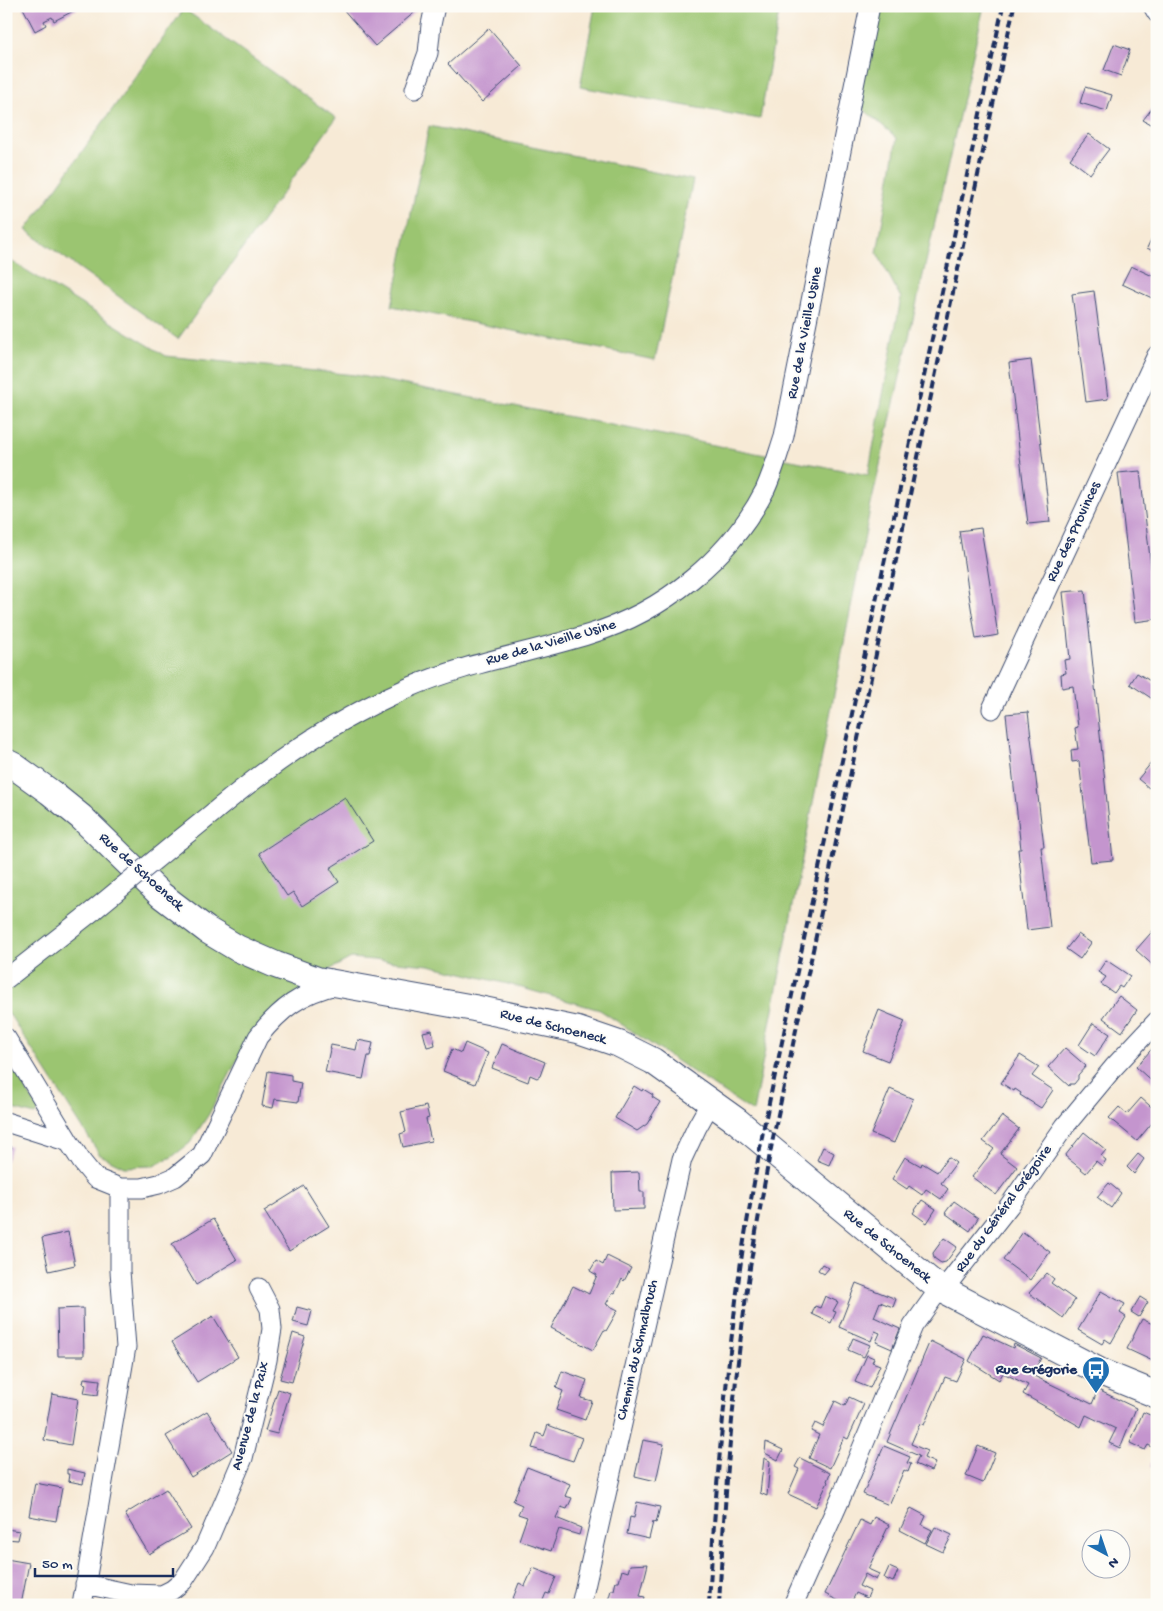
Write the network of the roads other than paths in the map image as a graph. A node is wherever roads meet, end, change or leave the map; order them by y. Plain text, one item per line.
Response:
1 (435, 6) edge
2 (870, 6) edge
3 (1153, 6) edge
4 (1157, 13) edge
5 (415, 89) dead end
6 (1157, 355) edge
7 (992, 709) dead end
8 (6, 762) edge
9 (6, 979) edge
10 (340, 984) junction
11 (1157, 1022) edge
12 (6, 1038) edge
13 (711, 1102) junction
14 (6, 1122) edge
15 (69, 1142) junction
16 (120, 1188) junction
17 (259, 1288) dead end
18 (943, 1290) junction
19 (1157, 1395) edge
20 (85, 1584) junction
21 (82, 1605) edge
22 (581, 1605) edge
23 (793, 1605) edge

1 - 5 street
2 - 9 street, Rue de la Vieille Usine, bridge
3 - 4 street
6 - 7 street, Rue des Provinces
8 - 10 main road, Rue de Schoeneck
10 - 13 main road, Rue de Schoeneck
10 - 16 street
11 - 18 street, Rue du Général Grégoire
12 - 15 street
13 - 18 main road, Rue de Schoeneck
13 - 22 street, Chemin du Schmalbruch
14 - 15 street
15 - 16 street
16 - 20 street
17 - 20 street, Avenue de la Paix
18 - 19 main road, Rue de Schoeneck
18 - 23 street, Rue du Général Grégoire
20 - 21 street

